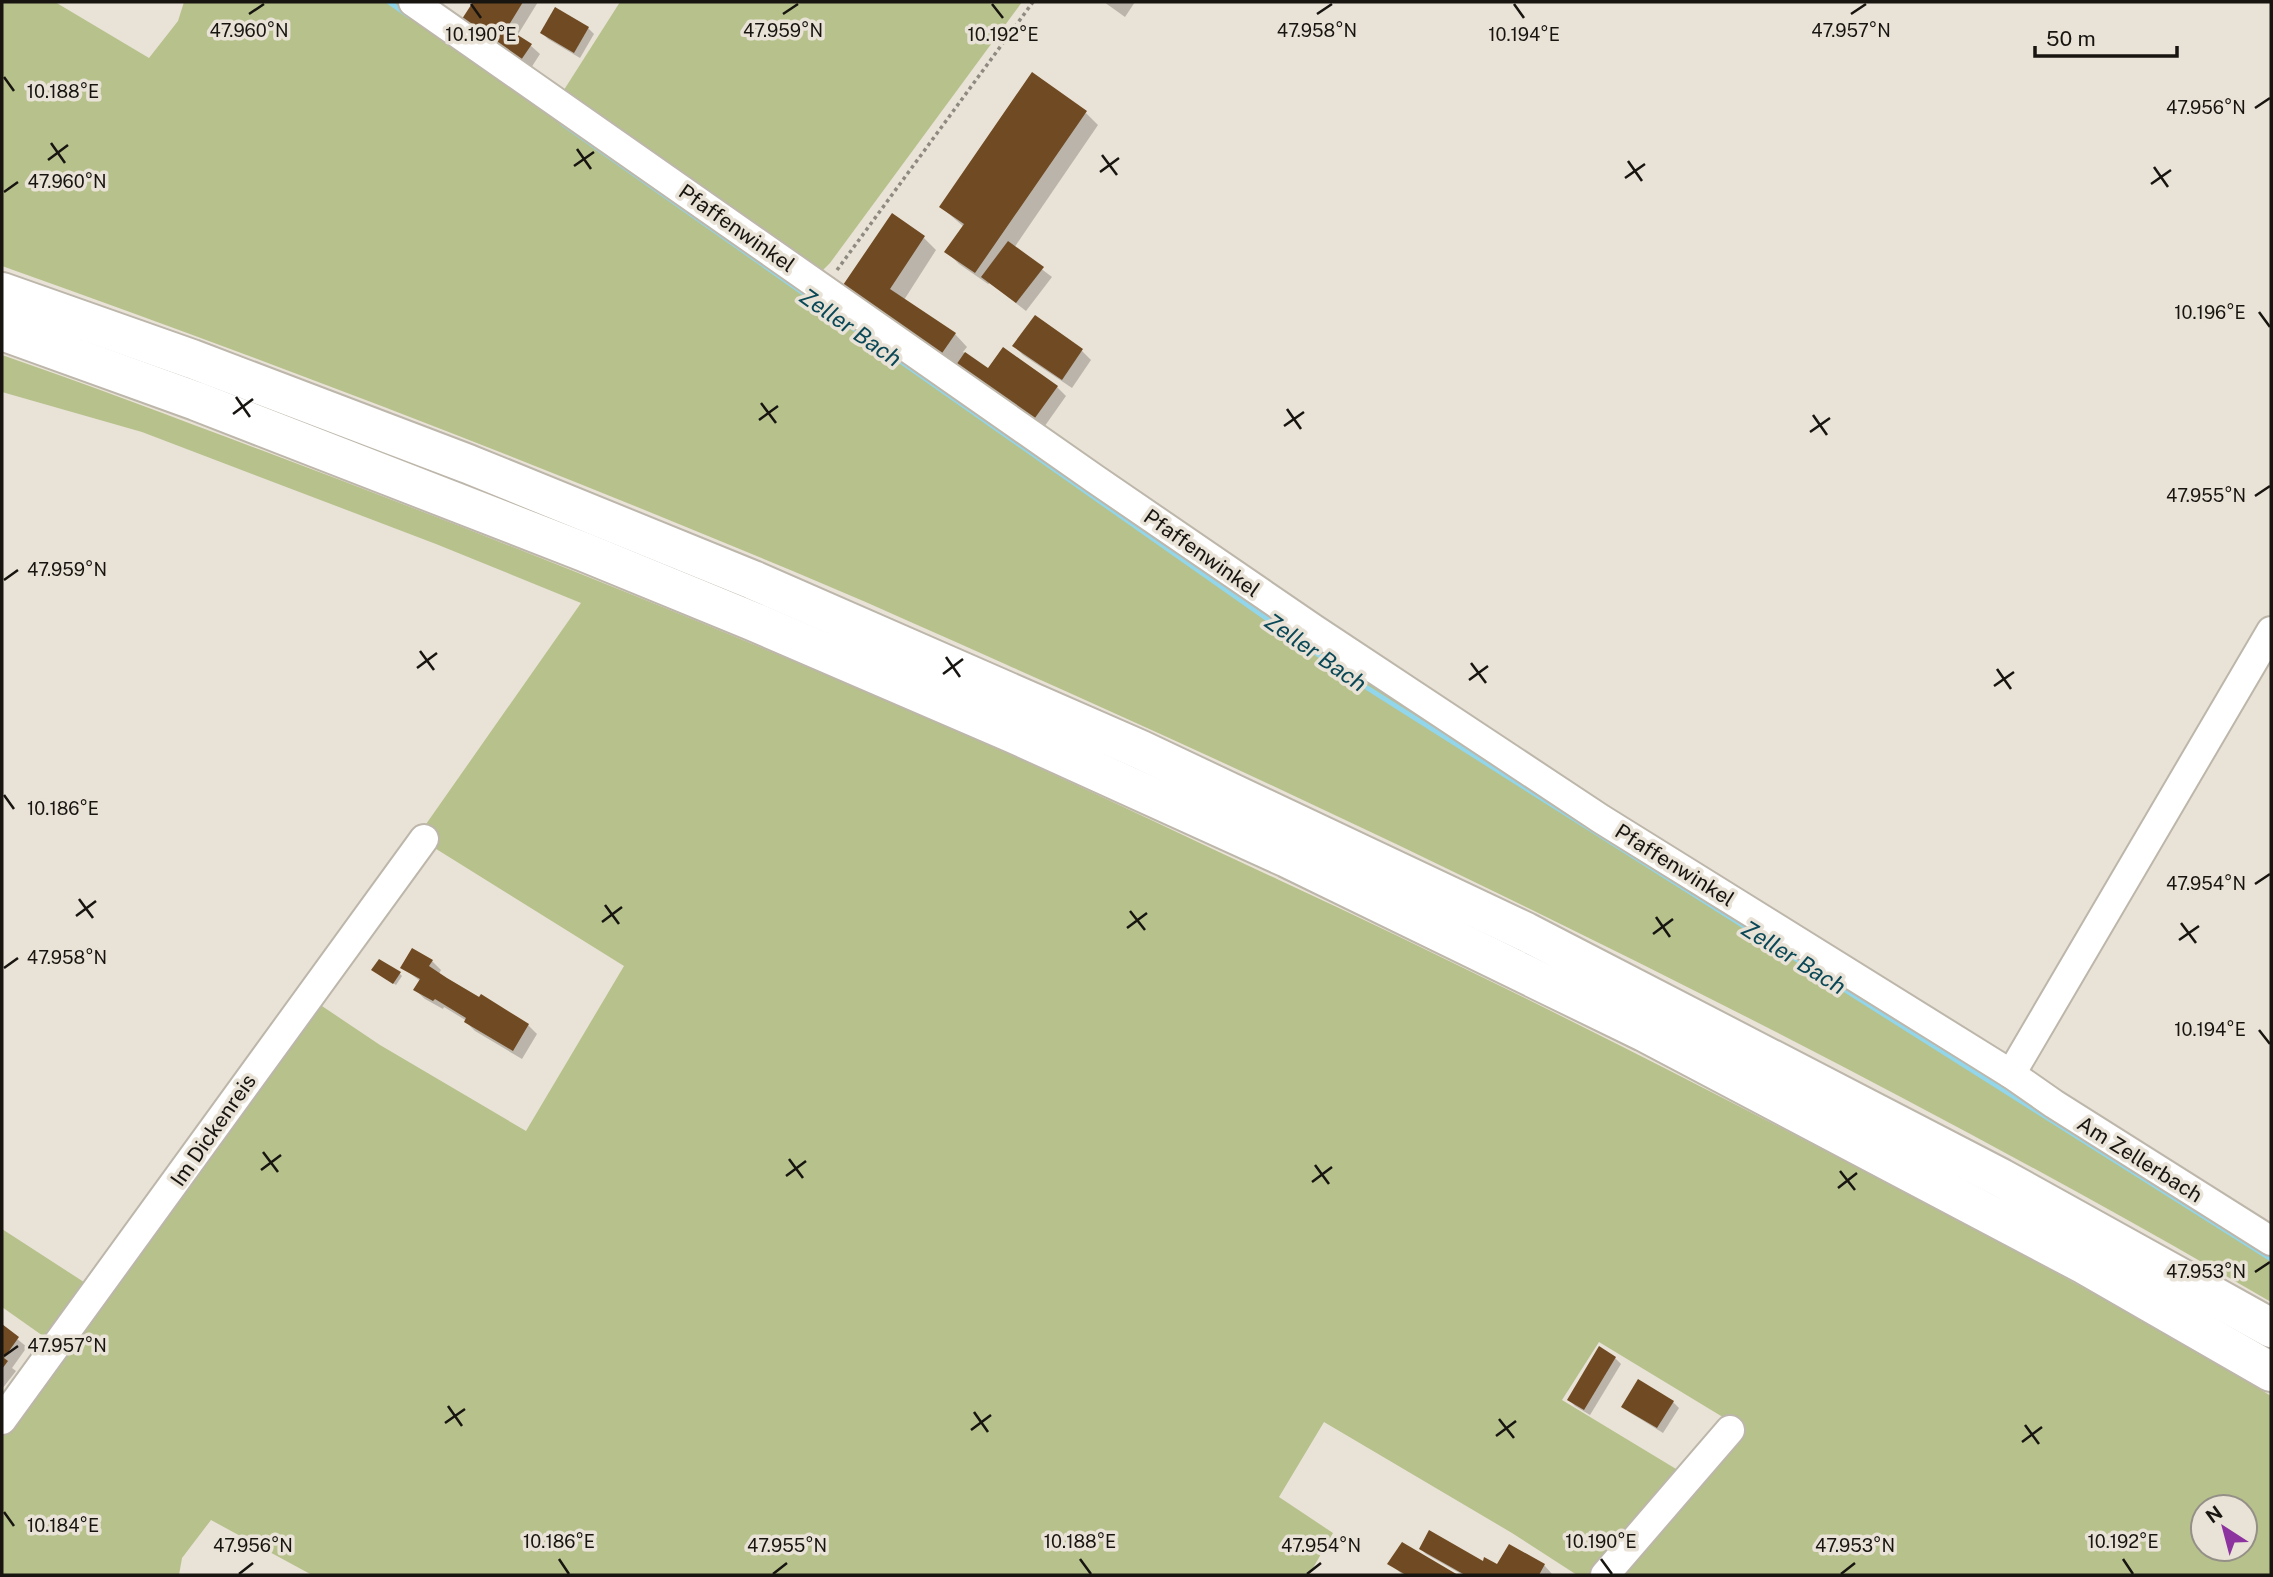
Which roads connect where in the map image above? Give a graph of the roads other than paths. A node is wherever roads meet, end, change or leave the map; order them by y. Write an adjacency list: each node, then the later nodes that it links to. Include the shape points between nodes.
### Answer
1 (413, 2): 6 (street, Pfaffenwinkel, via 1238,578 1522,767)
2 (2, 292): 8 (highway, via 468,464 753,580 1141,750 1538,939 2001,1178)
3 (2, 331): 9 (highway, via 196,401 609,562 1012,733 1287,858 1644,1032 2085,1265)
4 (2271, 631): 6 (street)
5 (424, 839): 10 (street, Im Dickenreis)
6 (2011, 1074): 7 (street, Am Zellerbach)
7 (2271, 1241)
8 (2271, 1328)
9 (2271, 1372)
10 (2, 1420)
11 (1730, 1430): 12 (street)
12 (1605, 1575)

